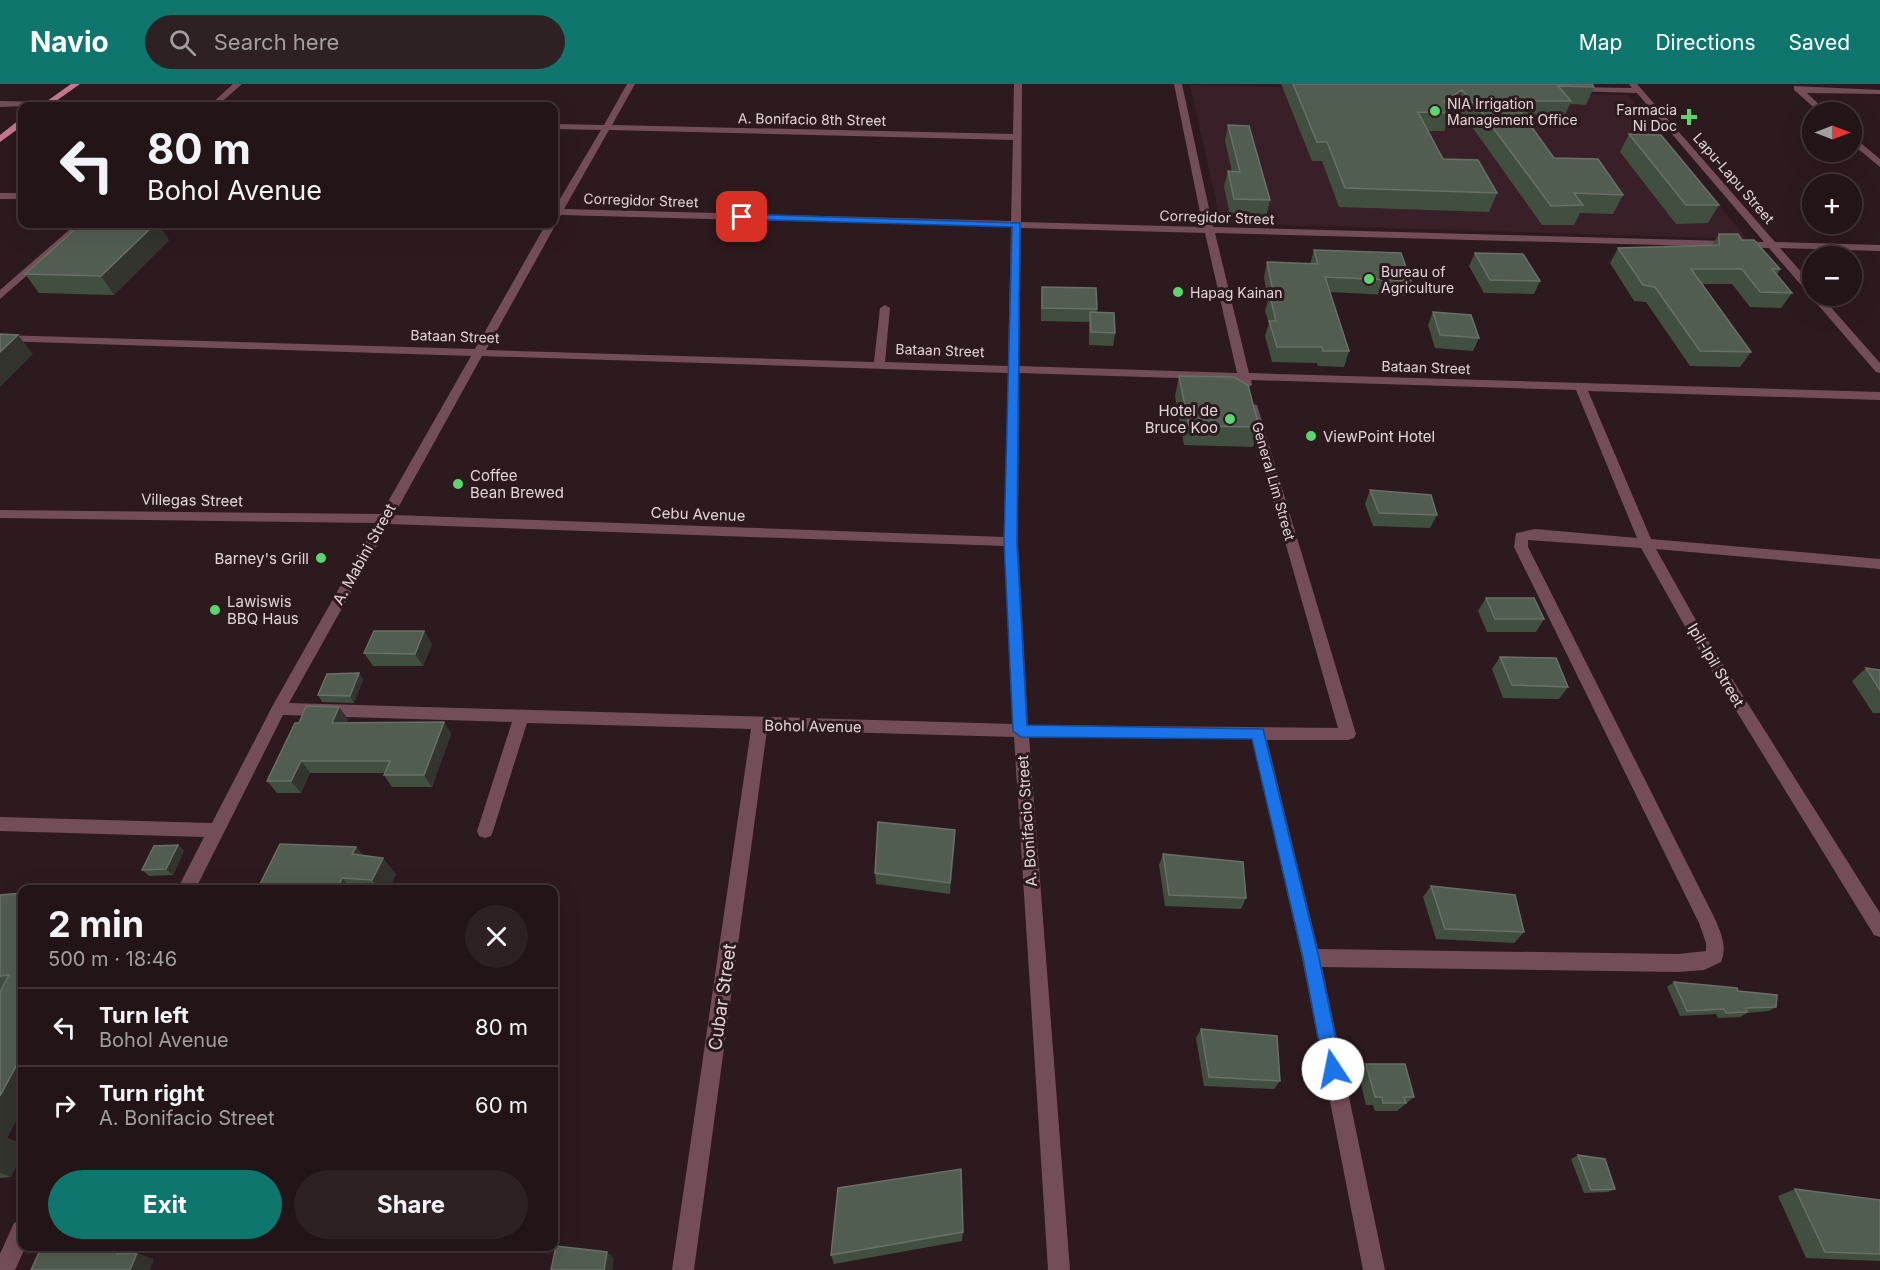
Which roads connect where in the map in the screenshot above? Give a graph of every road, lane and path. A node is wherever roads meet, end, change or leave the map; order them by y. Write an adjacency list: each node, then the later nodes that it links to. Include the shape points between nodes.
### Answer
1 (75, 84): 10 (main road)
2 (238, 84): 11 (street)
3 (631, 84): 17 (street, A. Mabini Street)
4 (1018, 84): 18 (street, A. Bonifacio Street)
5 (1178, 84): 29 (street, General Lim Street)
6 (1796, 87): 9 (street); 12 (street)
7 (1636, 88): 8 (street); 30 (street, Lapu-Lapu Street)
8 (1562, 89)
9 (1880, 92)
10 (50, 102)
11 (218, 102)
12 (1812, 102)
13 (0, 104): 14 (street)
14 (18, 105)
15 (18, 126): 19 (main road)
16 (558, 126): 17 (street, A. Bonifacio 8th Street)
17 (606, 128): 18 (street, A. Bonifacio 8th Street); 24 (street, A. Mabini Street)
18 (1017, 137): 26 (street, A. Bonifacio Street)
19 (0, 139)
20 (1862, 147): 21 (street)
21 (1878, 161)
22 (0, 196): 23 (street)
23 (18, 196)
24 (558, 210)
25 (558, 217): 26 (street, Corregidor Street)
26 (1017, 224): 29 (street, Corregidor Street); 39 (street, A. Bonifacio Street)
27 (76, 228): 33 (street)
28 (548, 228): 37 (street, A. Mabini Street)
29 (1209, 230): 30 (street, Corregidor Street); 41 (street, General Lim Street)
30 (1772, 245): 31 (street, Corregidor Street); 32 (street, Lapu-Lapu Street)
31 (1880, 248)
32 (1802, 280)
33 (0, 296)
34 (1825, 306): 40 (street)
35 (885, 308): 38 (street)
36 (0, 338): 37 (street, Bataan Street)
37 (478, 352): 38 (street, Bataan Street); 45 (street, A. Mabini Street)
38 (879, 364): 39 (street, Bataan Street)
39 (1013, 368): 41 (street, Bataan Street); 46 (street, A. Bonifacio Street)
40 (1880, 370)
41 (1243, 376): 42 (street, Bataan Street); 54 (street, General Lim Street)
42 (1581, 387): 43 (street, Bataan Street); 47 (street, Ipil-Ipil Street)
43 (1880, 396)
44 (0, 514): 45 (street, Villegas Street)
45 (384, 519): 46 (street, Cebu Avenue); 49 (street, A. Mabini Street)
46 (1011, 542): 52 (street, A. Bonifacio Street)
47 (1646, 544): 48 (street); 59 (street, Ipil-Ipil Street, via 1696,635); 60 (street, via 1535,534 1521,536 1519,541 1707,921 1715,956 1678,963)
48 (1879, 565)
49 (278, 709): 50 (street, Bohol Avenue); 56 (street, A. Mabini Street)
50 (521, 718): 51 (street, Bohol Avenue); 57 (street)
51 (760, 724): 52 (street, Bohol Avenue); 63 (street, Cubar Street)
52 (1021, 731): 53 (street, Bohol Avenue); 64 (street, A. Bonifacio Street)
53 (1258, 733): 54 (street, Bohol Avenue); 60 (street)
54 (1348, 734)
55 (0, 824): 56 (street)
56 (216, 830): 58 (street, A. Mabini Street)
57 (486, 831)
58 (188, 885)
59 (1880, 929)
60 (1311, 958): 65 (street)
61 (18, 1240): 62 (street)
62 (4, 1270)
63 (683, 1270)
64 (1059, 1270)
65 (1374, 1270)

